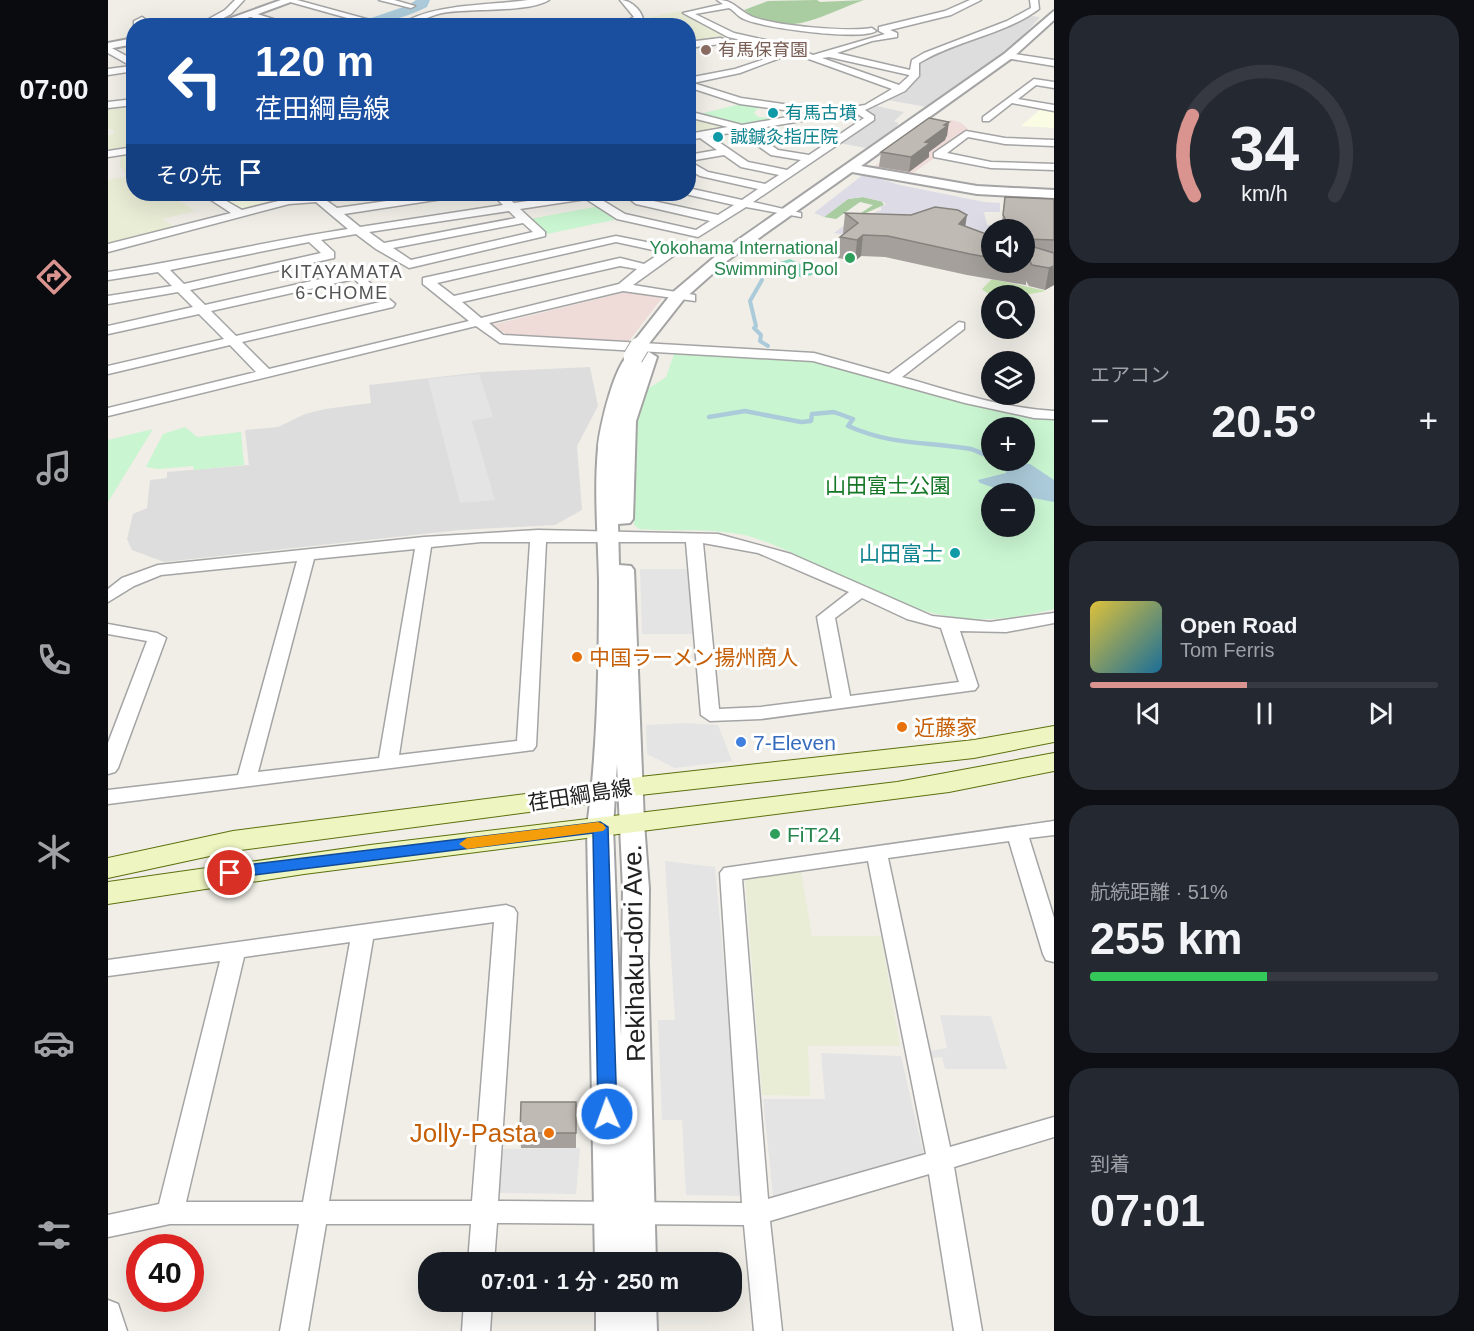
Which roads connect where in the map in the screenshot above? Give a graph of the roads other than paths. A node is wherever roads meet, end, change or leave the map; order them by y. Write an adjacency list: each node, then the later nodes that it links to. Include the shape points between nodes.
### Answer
1 (240, 0): 15 (street)
2 (289, 0): 13 (street); 18 (street)
3 (383, 0): 11 (street)
4 (432, 0): 12 (street)
5 (545, 0): 12 (street)
6 (624, 0): 20 (street)
7 (721, 0): 10 (street)
8 (977, 0): 21 (street, via 948,13)
9 (1034, 0): 34 (street, via 1035,9 1013,22 936,48 915,62)
10 (731, 5): 21 (street, via 745,18 777,25 855,34); 28 (street, via 687,13 731,35)
11 (411, 6)
12 (438, 11): 19 (street)
13 (250, 14): 16 (street); 17 (street)
14 (1054, 17): 27 (street)
15 (217, 18)
16 (237, 18)
17 (262, 18)
18 (358, 18)
19 (421, 18)
20 (638, 18)
21 (882, 29): 25 (street, via 894,35)
22 (126, 43): 24 (street)
23 (696, 44): 26 (street, via 726,41)
24 (108, 47): 29 (street)
25 (827, 53): 28 (street); 34 (street)
26 (777, 56): 31 (street); 35 (street)
27 (1012, 56): 30 (street); 60 (street)
28 (813, 58): 31 (street)
29 (126, 60)
30 (1054, 63)
31 (832, 67): 38 (street)
32 (126, 68): 33 (street)
33 (108, 72)
34 (913, 73): 38 (street)
35 (696, 80)
36 (696, 85): 47 (street, via 740,101 787,107)
37 (1054, 85): 40 (street, via 1034,82)
38 (902, 89): 45 (street, via 875,105)
39 (108, 94): 41 (street)
40 (1010, 100): 44 (street); 48 (street)
41 (122, 103): 42 (street); 43 (street)
42 (126, 103)
43 (108, 105)
44 (1054, 108)
45 (856, 109): 47 (street); 57 (street, via 871,118)
46 (696, 116): 49 (street)
47 (803, 119): 49 (street)
48 (986, 119)
49 (742, 130): 50 (street); 57 (street, via 776,153)
50 (702, 135): 51 (street); 54 (street)
51 (696, 136)
52 (1054, 143): 58 (street, via 966,134 938,155 991,165)
53 (126, 151): 55 (street)
54 (725, 152): 56 (street); 61 (street, via 745,165)
55 (108, 154)
56 (696, 157)
57 (808, 158): 61 (street)
58 (1054, 167)
59 (696, 169): 62 (street)
60 (856, 169): 64 (street, via 977,190); 77 (street)
61 (788, 173): 62 (street)
62 (766, 188): 73 (street)
63 (696, 193): 73 (street)
64 (1054, 194)
65 (219, 201): 76 (street)
66 (289, 201): 76 (street)
67 (321, 201): 75 (street)
68 (408, 201): 75 (street)
69 (505, 201): 74 (street)
70 (548, 201): 74 (street)
71 (600, 201): 79 (street, via 621,217 698,234)
72 (638, 201): 79 (street)
73 (744, 203): 77 (street); 79 (street)
74 (512, 207): 78 (street); 80 (street)
75 (334, 212): 80 (street)
76 (241, 214): 84 (street)
77 (793, 214): 90 (street)
78 (527, 219): 82 (street); 82 (street, via 541,234 409,264)
79 (720, 219)
80 (357, 230): 81 (street); 82 (street)
81 (312, 238): 85 (street); 88 (street, via 330,255)
82 (380, 247)
83 (108, 248): 84 (street)
84 (144, 249): 85 (street)
85 (161, 268): 87 (street); 88 (street)
86 (646, 268): 89 (street); 92 (street, via 620,262); 92 (street, via 672,251 616,239 427,281)
87 (108, 276)
88 (182, 288): 91 (street); 93 (street)
89 (623, 288): 90 (street); 94 (street)
90 (684, 297): 104 (street, via 645,350 614,407 607,447)
91 (108, 300)
92 (451, 301): 94 (street)
93 (203, 309): 96 (street); 97 (street); 97 (street, via 356,275 389,304)
94 (478, 323): 99 (street); 100 (street, via 500,339 814,357)
95 (959, 326): 100 (street)
96 (108, 330)
97 (234, 340): 98 (street); 99 (street)
98 (108, 370)
99 (267, 374): 101 (street)
100 (892, 378): 102 (street, via 965,399)
101 (108, 412)
102 (1054, 415)
103 (538, 535): 104 (street); 106 (street); 116 (street, via 526,746)
104 (616, 536): 105 (street); 119 (street, via 610,627)
105 (694, 537): 108 (street, via 721,538 771,550); 113 (street, via 710,715)
106 (424, 542): 107 (street); 116 (street)
107 (307, 554): 109 (street, via 159,570 128,582); 118 (street)
108 (860, 591): 111 (street, via 905,612); 113 (street, via 826,617)
109 (108, 597)
110 (1054, 618): 111 (street, via 997,628)
111 (949, 625): 113 (street, via 969,686)
112 (108, 629): 117 (street, via 157,638)
113 (842, 703)
114 (1054, 734): 119 (main road, 荏田綱島線, via 974,748)
115 (1054, 762): 121 (main road, 荏田綱島線, via 998,776 820,802)
116 (388, 764): 118 (street)
117 (108, 768)
118 (246, 781): 120 (street)
119 (618, 790): 121 (street, Rekihaku-dori Ave.); 122 (street, Rekihaku-dori Ave.); 126 (main road, 荏田綱島線, via 233,841)
120 (108, 797)
121 (631, 822): 122 (main road, 荏田綱島線); 135 (street, Rekihaku-dori Ave., via 636,889)
122 (600, 827): 127 (main road, 荏田綱島線, via 230,873); 135 (street, Rekihaku-dori Ave.)
123 (1054, 828): 124 (street)
124 (1017, 833): 125 (street); 130 (street)
125 (877, 853): 133 (street); 138 (street, via 731,873)
126 (108, 868)
127 (108, 893)
128 (363, 933): 129 (street); 134 (street); 137 (street, via 506,914)
129 (234, 951): 131 (street); 136 (street)
130 (1054, 954)
131 (108, 968)
132 (1054, 1127): 133 (street)
133 (940, 1160): 138 (street); 153 (street)
134 (314, 1212): 136 (street); 137 (street); 148 (street)
135 (624, 1212): 137 (street); 138 (street); 141 (street, Rekihaku-dori Ave.); 142 (street, Rekihaku-dori Ave.)
136 (170, 1213): 139 (street)
137 (484, 1214): 140 (street)
138 (756, 1214): 152 (street)
139 (108, 1226)
140 (482, 1252)
141 (615, 1252)
142 (636, 1252)
143 (477, 1312): 149 (street)
144 (613, 1312): 150 (street)
145 (639, 1312): 151 (street)
146 (108, 1313): 147 (street)
147 (113, 1331)
148 (294, 1331)
149 (476, 1331)
150 (613, 1331)
151 (640, 1331)
152 (768, 1331)
153 (968, 1331)

